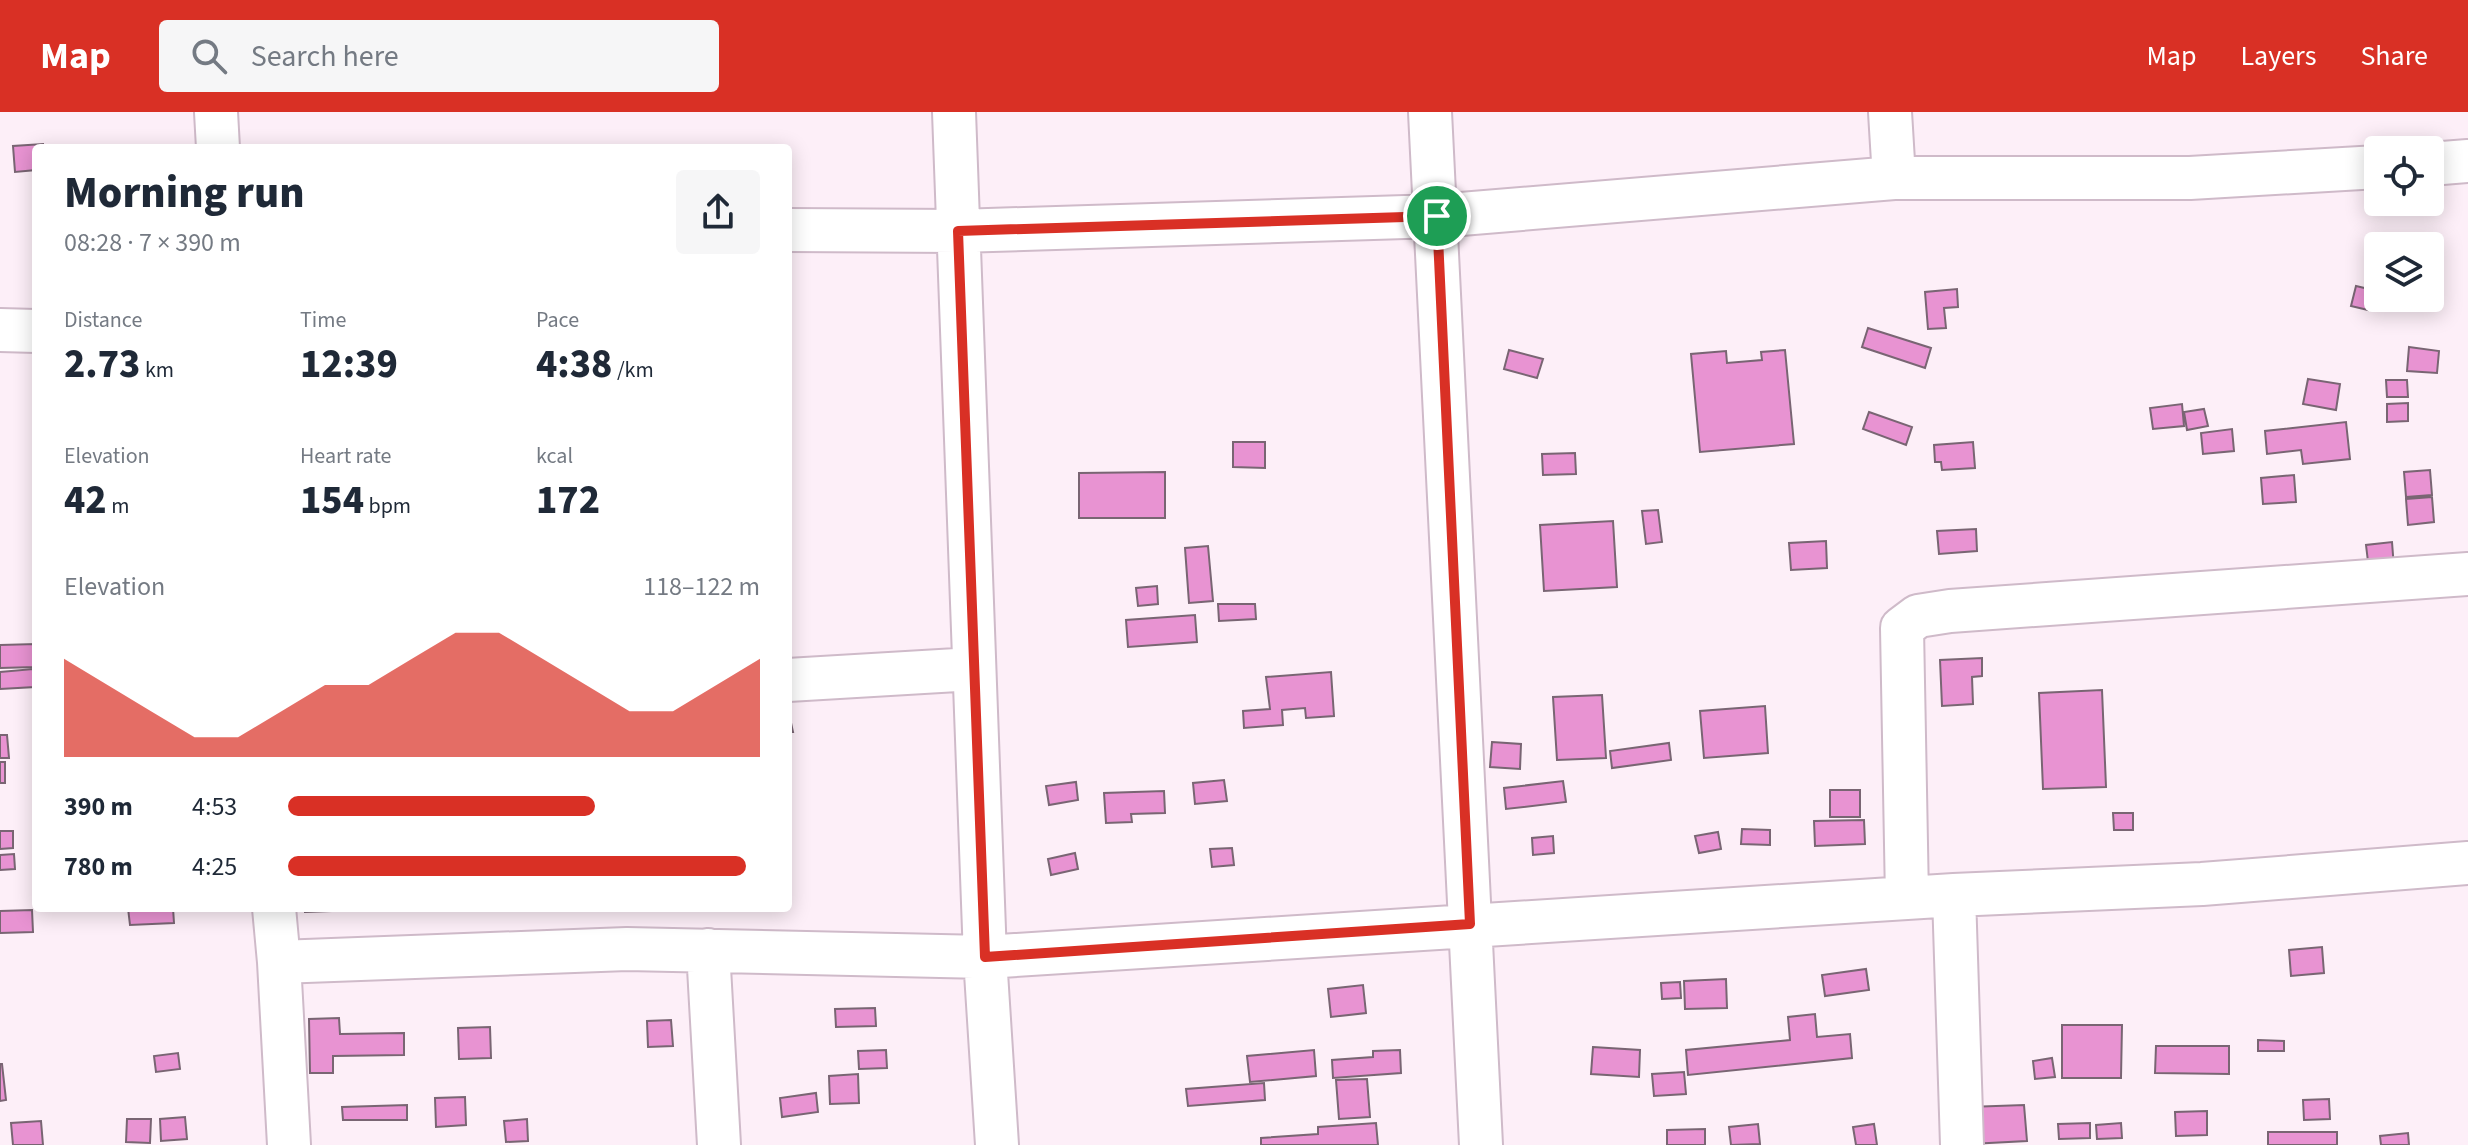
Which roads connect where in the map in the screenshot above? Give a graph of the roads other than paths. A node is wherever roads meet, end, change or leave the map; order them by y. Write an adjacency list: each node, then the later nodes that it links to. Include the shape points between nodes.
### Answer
1 (216, 112): 5 (street)
2 (954, 112): 12 (street)
3 (1430, 112): 10 (street)
4 (1890, 112): 9 (street)
5 (218, 144)
6 (2468, 161): 7 (street)
7 (2444, 163)
8 (2364, 168): 9 (street, via 2190,178)
9 (1894, 178): 10 (street)
10 (1437, 216): 12 (street); 22 (street)
11 (792, 230): 12 (street)
12 (958, 231): 16 (street)
13 (0, 330): 14 (street)
14 (32, 331)
15 (2468, 574): 20 (street, via 1918,616 1902,628)
16 (974, 669): 17 (street); 24 (street)
17 (792, 680)
18 (2468, 863): 19 (street, via 2202,884)
19 (1954, 895): 20 (street); 30 (street)
20 (1907, 898): 22 (street)
21 (274, 912): 25 (street)
22 (1470, 924): 24 (street); 29 (street)
23 (708, 950): 24 (street); 25 (street); 27 (street)
24 (985, 957): 28 (street)
25 (279, 962): 26 (street)
26 (289, 1145)
27 (719, 1145)
28 (997, 1145)
29 (1481, 1145)
30 (1962, 1145)

